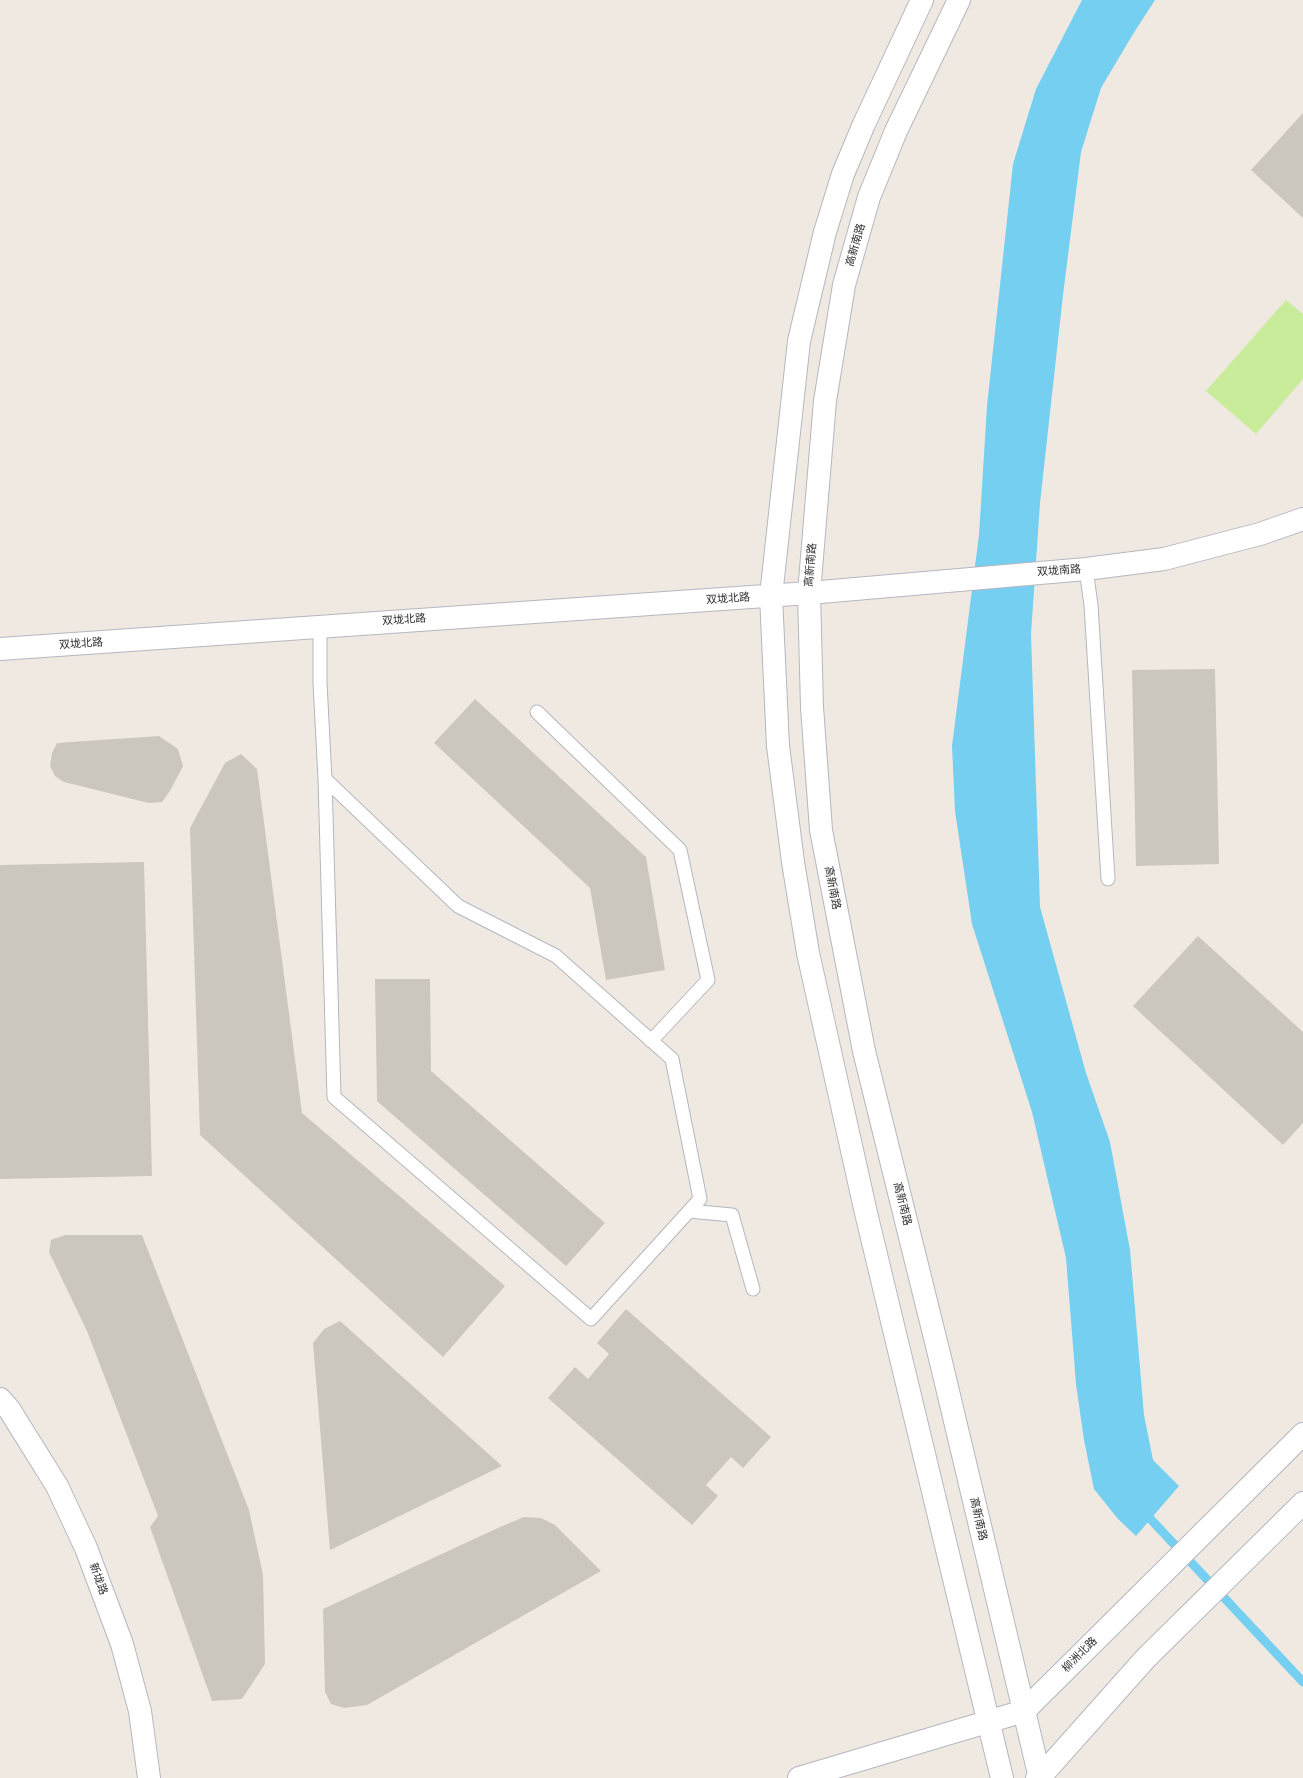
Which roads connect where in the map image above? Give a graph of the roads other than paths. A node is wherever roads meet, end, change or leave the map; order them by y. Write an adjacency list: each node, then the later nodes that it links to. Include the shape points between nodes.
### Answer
1 (922, 0): 6 (main road, via 843,174 825,232 799,340)
2 (959, 0): 5 (main road, 高新南路, via 896,131 870,197 844,285 825,401)
3 (1303, 519): 4 (main road, 双垅南路, via 1260,534 1164,559)
4 (1076, 569): 5 (main road, 双垅南路); 11 (lane, via 1091,605)
5 (809, 593): 6 (main road, 双垅北路); 18 (main road, 高新南路, via 812,707 821,830 864,1051)
6 (770, 596): 7 (main road, 双垅北路); 19 (main road, via 778,746 792,862 808,953 866,1213)
7 (320, 626): 8 (main road, 双垅北路); 10 (lane)
8 (0, 649)
9 (537, 712): 12 (lane, via 680,850 708,980)
10 (325, 779): 12 (lane, via 458,906 556,956); 13 (lane, via 334,1097 591,1319)
11 (1108, 879)
12 (651, 1041): 13 (lane, via 672,1059 700,1199)
13 (689, 1211): 14 (lane, via 732,1215)
14 (753, 1289)
15 (0, 1399): 20 (main road, 新垅路, via 57,1486 86,1548 122,1644 140,1711)
16 (1303, 1434): 18 (main road, 柳洲北路)
17 (1296, 1510): 23 (main road, via 1146,1658)
18 (1024, 1711): 19 (main road, 柳洲北路); 23 (main road, 高新南路)
19 (987, 1722): 21 (main road, 柳洲北路); 22 (main road)
20 (149, 1778)
21 (799, 1778)
22 (1002, 1778)
23 (1039, 1778)

